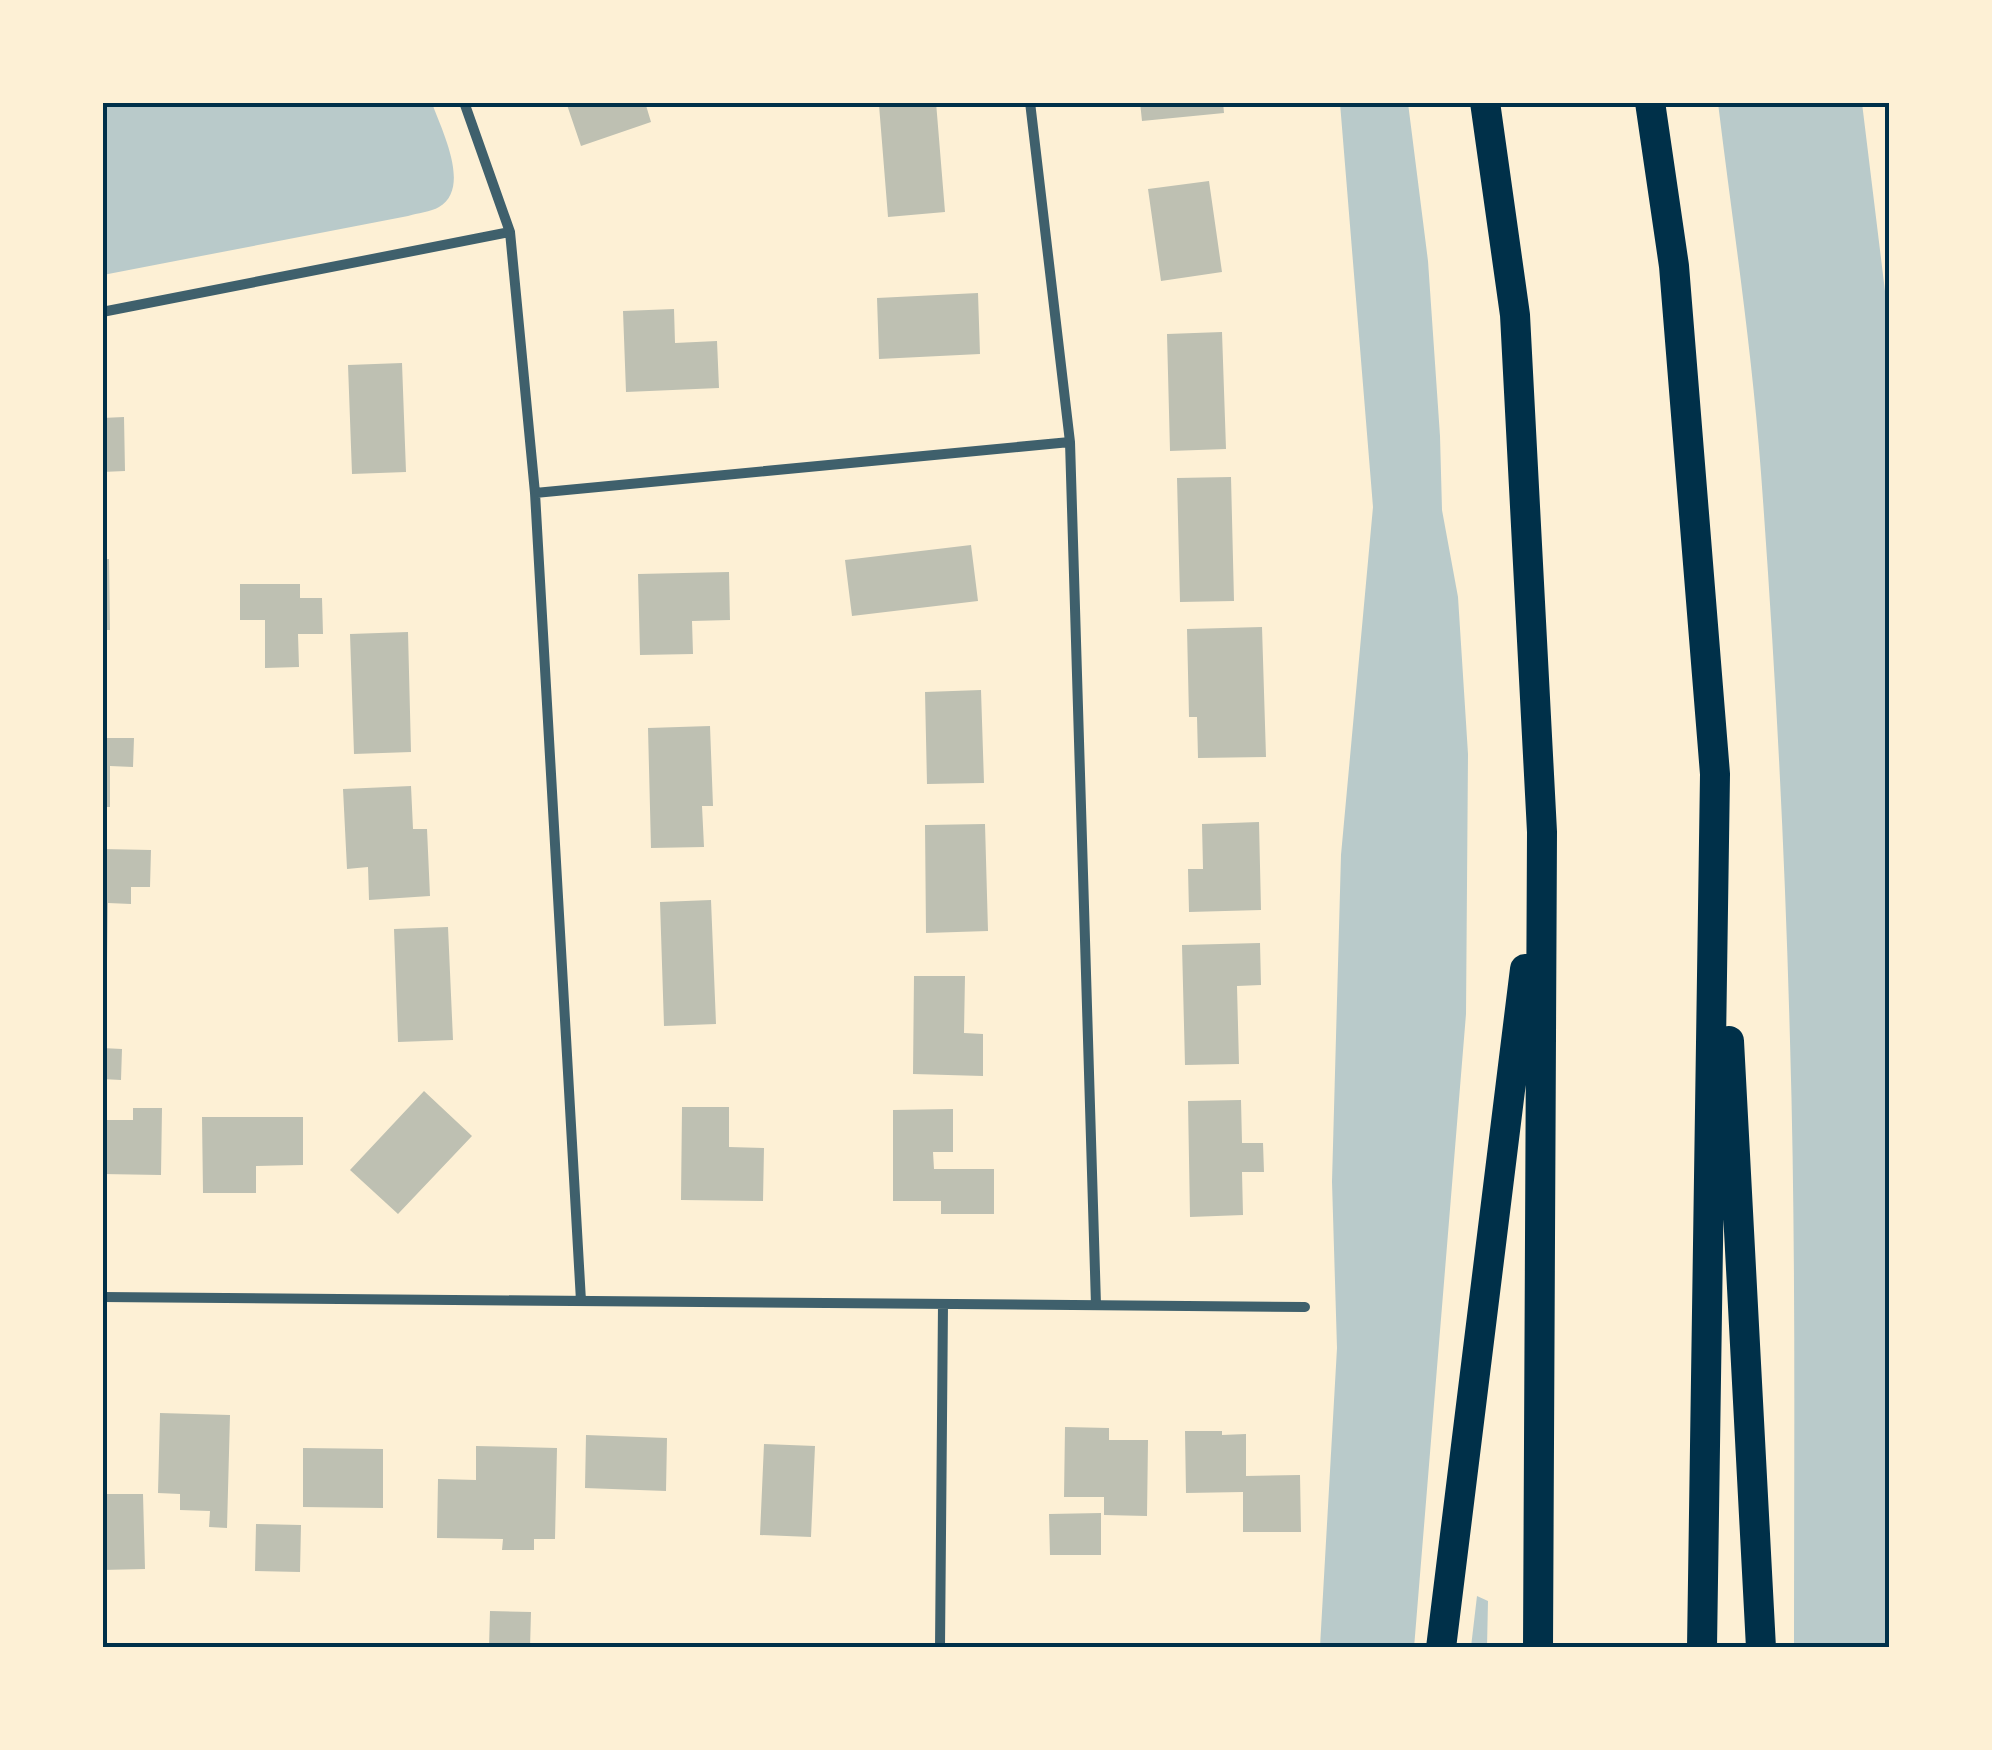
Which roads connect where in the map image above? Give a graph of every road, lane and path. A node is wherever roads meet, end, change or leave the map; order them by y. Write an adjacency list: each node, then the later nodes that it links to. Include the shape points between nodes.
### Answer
1 (464, 102): 5 (street)
2 (1030, 102): 7 (street)
3 (1485, 102): 10 (highway, via 1515,316)
4 (1650, 102): 9 (highway, via 1674,266)
5 (510, 232): 6 (street); 8 (street)
6 (102, 312)
7 (1070, 442): 8 (street); 14 (street)
8 (536, 493): 12 (street)
9 (1715, 774): 19 (highway); 20 (highway)
10 (1542, 832): 17 (highway); 18 (highway)
11 (102, 1297): 12 (street)
12 (582, 1301): 13 (street)
13 (943, 1304): 14 (street); 16 (street)
14 (1096, 1305): 15 (street)
15 (1304, 1307)
16 (940, 1648)
17 (1441, 1648)
18 (1538, 1648)
19 (1702, 1648)
20 (1761, 1648)

